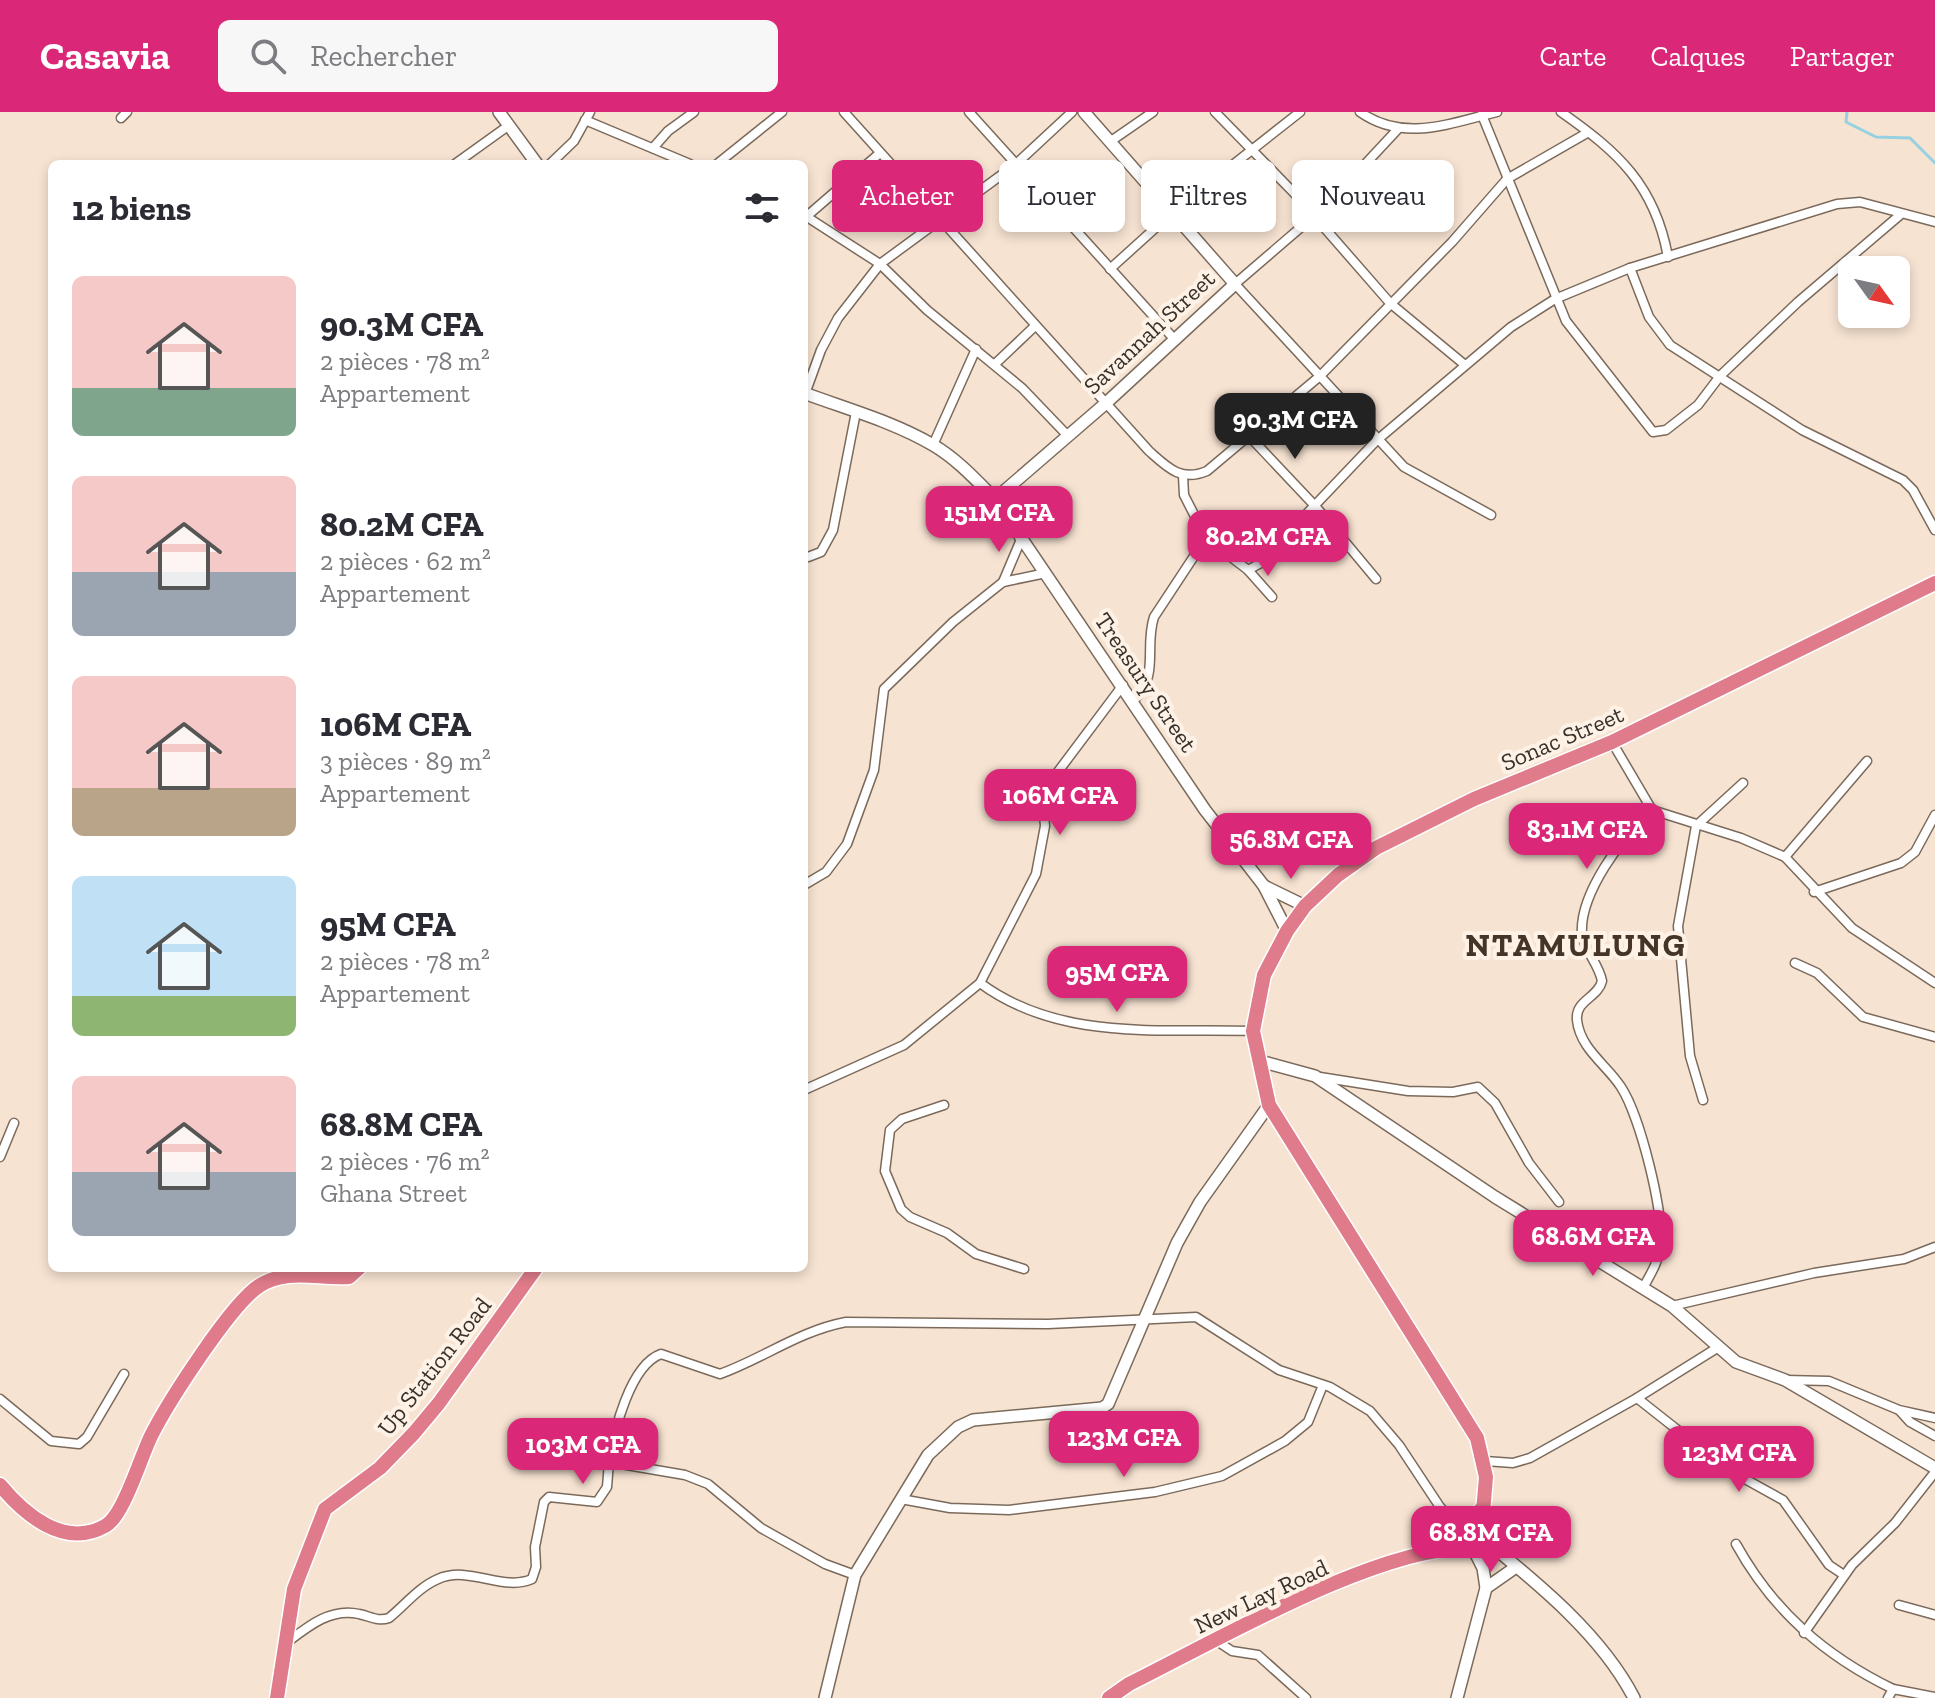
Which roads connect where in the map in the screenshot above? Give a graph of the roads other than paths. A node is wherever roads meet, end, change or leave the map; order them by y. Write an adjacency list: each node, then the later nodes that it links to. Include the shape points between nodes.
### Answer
1 (499, 112): 16 (street)
2 (694, 112): 20 (street)
3 (782, 112): 27 (street)
4 (844, 112): 22 (street)
5 (969, 112): 29 (street)
6 (1072, 112): 30 (street)
7 (1084, 112): 19 (street, Savannah Street)
8 (1153, 112): 19 (street)
9 (1215, 112): 21 (street)
10 (1300, 112): 21 (street)
11 (1360, 112): 17 (street)
12 (1497, 112): 14 (street)
13 (1561, 112): 18 (street)
14 (1482, 115): 17 (street); 34 (street)
15 (588, 116): 20 (street); 25 (street, via 574,141)
16 (508, 126): 23 (street); 24 (street)
17 (1397, 130): 32 (street)
18 (1587, 133): 34 (street); 47 (street, via 1610,149 1646,191 1660,219)
19 (1111, 141): 33 (street, Savannah Street)
20 (653, 148): 26 (street)
21 (1250, 149): 31 (street); 35 (street)
22 (880, 153): 28 (street); 36 (street)
23 (461, 160)
24 (534, 160)
25 (554, 160)
26 (681, 160)
27 (722, 160)
28 (886, 160)
29 (1011, 160)
30 (1020, 160)
31 (1237, 160)
32 (1368, 160)
33 (1141, 175)
34 (1507, 179): 52 (street); 53 (street)
35 (1292, 194)
36 (808, 213)
37 (1900, 215): 39 (street); 47 (street, via 1860,202 1837,204); 60 (street)
38 (808, 218): 48 (street)
39 (1935, 222)
40 (924, 232): 48 (street)
41 (952, 232): 54 (street)
42 (1076, 232): 50 (street)
43 (1151, 232): 50 (street)
44 (1190, 232): 51 (street, Savannah Street)
45 (1296, 232): 51 (street)
46 (1327, 232): 53 (street)
47 (1668, 257): 49 (street)
48 (880, 264): 56 (street); 61 (street, via 838,318)
49 (1630, 268): 52 (street); 60 (street, via 1649,317 1670,345)
50 (1110, 269): 55 (street)
51 (1235, 284): 55 (street, Savannah Street); 59 (street)
52 (1555, 299): 58 (street); 60 (street, via 1566,321 1653,432 1666,430 1698,405)
53 (1390, 303): 58 (street); 59 (street)
54 (1035, 326): 57 (street); 63 (street)
55 (1175, 340): 63 (street, Savannah Street)
56 (976, 349): 57 (street); 68 (street)
57 (995, 364): 65 (street)
58 (1465, 365): 67 (street)
59 (1320, 376): 66 (street); 67 (street)
60 (1720, 376): 73 (street, via 1802,430 1903,480)
61 (808, 385)
62 (808, 394): 64 (street, Treasury Street)
63 (1105, 404): 65 (street, Savannah Street); 69 (street, via 1149,451)
64 (856, 412): 68 (street, Treasury Street); 76 (street, via 833,530 821,552)
65 (1068, 436): 70 (street, Savannah Street)
66 (1250, 437): 69 (street, via 1207,471); 71 (street)
67 (1376, 441): 71 (street); 72 (street, via 1404,467)
68 (933, 445): 70 (street, Treasury Street)
69 (1183, 476): 75 (street, via 1184,495)
70 (995, 499): 74 (street, Treasury Street)
71 (1316, 507): 77 (street); 79 (street)
72 (1491, 515)
73 (1935, 530)
74 (1022, 537): 78 (street, Treasury Street); 80 (street)
75 (1206, 538): 77 (street); 84 (street, via 1154,617 1150,672)
76 (808, 557)
77 (1248, 570): 82 (street)
78 (1046, 573): 80 (street); 83 (street, Treasury Street)
79 (1376, 579)
80 (1003, 582): 92 (street, via 884,689 874,770 847,844 826,872)
81 (1934, 586): 85 (highway, Sonac Street)
82 (1272, 597)
83 (1124, 685): 84 (street, Treasury Street); 98 (street, via 1042,793 1045,826 1036,874)
84 (1134, 700): 93 (street, Treasury Street, via 1205,810)
85 (1612, 742): 88 (street); 95 (highway, Sonac Street, via 1474,799 1376,848)
86 (1867, 761): 91 (street)
87 (1743, 783): 90 (street)
88 (1652, 810): 90 (street); 115 (street, via 1631,828 1587,901 1584,941 1602,981 1579,1006 1577,1018 1586,1045 1633,1109 1648,1164 1661,1244)
89 (1935, 815): 94 (street, via 1915,852 1901,863)
90 (1696, 826): 91 (street); 105 (street, via 1678,926 1690,1056)
91 (1785, 857): 94 (street)
92 (808, 883)
93 (1264, 886): 95 (street, Treasury Street); 96 (street, Treasury Street)
94 (1814, 892): 99 (street, via 1852,928)
95 (1305, 906): 96 (highway, Sonac Street)
96 (1287, 931): 100 (highway, Sonac Street, via 1264,975)
97 (1795, 963): 101 (street, via 1817,973 1863,1017)
98 (980, 983): 100 (street, via 1025,1010 1102,1029); 104 (street, via 904,1045)
99 (1935, 983)
100 (1253, 1031): 102 (highway, Sonac Street)
101 (1935, 1037)
102 (1260, 1061): 103 (street); 107 (highway, Sonac Street)
103 (1315, 1076): 110 (street, via 1374,1089 1453,1092 1478,1087 1495,1103 1529,1163); 115 (street)
104 (808, 1088)
105 (1703, 1100)
106 (944, 1105): 112 (street, via 902,1119 890,1130 885,1171 901,1209 976,1254)
107 (1269, 1105): 117 (street, via 1200,1202); 127 (highway, Sonac Street, via 1463,1411)
108 (14, 1123): 109 (street)
109 (0, 1157)
110 (1559, 1202)
111 (1935, 1247): 116 (street, via 1904,1259 1814,1273)
112 (1024, 1269)
113 (355, 1272): 130 (highway, via 349,1277 283,1275 240,1300 153,1433 106,1526 58,1531 31,1517)
114 (533, 1272): 145 (highway, Up Station Road, via 414,1433 380,1468 325,1509 294,1589)
115 (1643, 1288): 116 (street)
116 (1672, 1306): 118 (street)
117 (1141, 1321): 121 (street, via 1196,1317 1279,1370); 128 (street, via 846,1322 797,1336 720,1374 661,1354 648,1358 639,1369); 131 (street, via 1108,1404 973,1420 928,1455)
118 (1717, 1348): 120 (street, via 1736,1362); 122 (street)
119 (124, 1374): 123 (street, via 79,1444 51,1441)
120 (1785, 1380): 124 (street, via 1829,1381); 129 (street)
121 (1323, 1385): 131 (street, via 1308,1422 1222,1476 1155,1492 1009,1510); 133 (street, via 1370,1411 1440,1507)
122 (1637, 1398): 127 (street, via 1530,1458); 139 (street, via 1727,1469 1783,1500 1829,1565)
123 (0, 1399)
124 (1899, 1410): 125 (street); 126 (street)
125 (1935, 1418)
126 (1935, 1436)
127 (1485, 1461): 132 (highway, Sonac Street)
128 (609, 1462): 138 (street, via 674,1472 708,1484 761,1528); 145 (street, via 607,1487 597,1502 549,1497 544,1502 532,1579 513,1583 469,1575 439,1578 389,1618 380,1621 355,1613 323,1618)
129 (1935, 1470): 139 (street, via 1895,1523)
130 (0, 1485)
131 (901, 1499): 138 (street)
132 (1485, 1504): 133 (highway); 134 (highway, Sonac Street)
133 (1464, 1531): 134 (highway, via 1462,1543); 136 (highway)
134 (1476, 1543): 136 (highway); 137 (street); 140 (street)
135 (1736, 1544): 143 (street, via 1766,1594)
136 (1439, 1548): 144 (highway, New Lay Road, via 1317,1592)
137 (1519, 1568): 140 (street); 153 (street, via 1600,1650)
138 (855, 1575): 149 (street)
139 (1844, 1575): 143 (street)
140 (1486, 1588): 152 (street)
141 (1899, 1605): 142 (street)
142 (1935, 1615)
143 (1804, 1633): 146 (street)
144 (1217, 1641): 150 (highway, New Lay Road); 151 (street, via 1232,1651 1258,1655)
145 (282, 1647): 148 (highway, Up Station Road)
146 (1890, 1693): 147 (street)
147 (1935, 1697)
148 (277, 1698)
149 (825, 1698)
150 (1109, 1698)
151 (1306, 1698)
152 (1457, 1698)
153 (1634, 1698)

